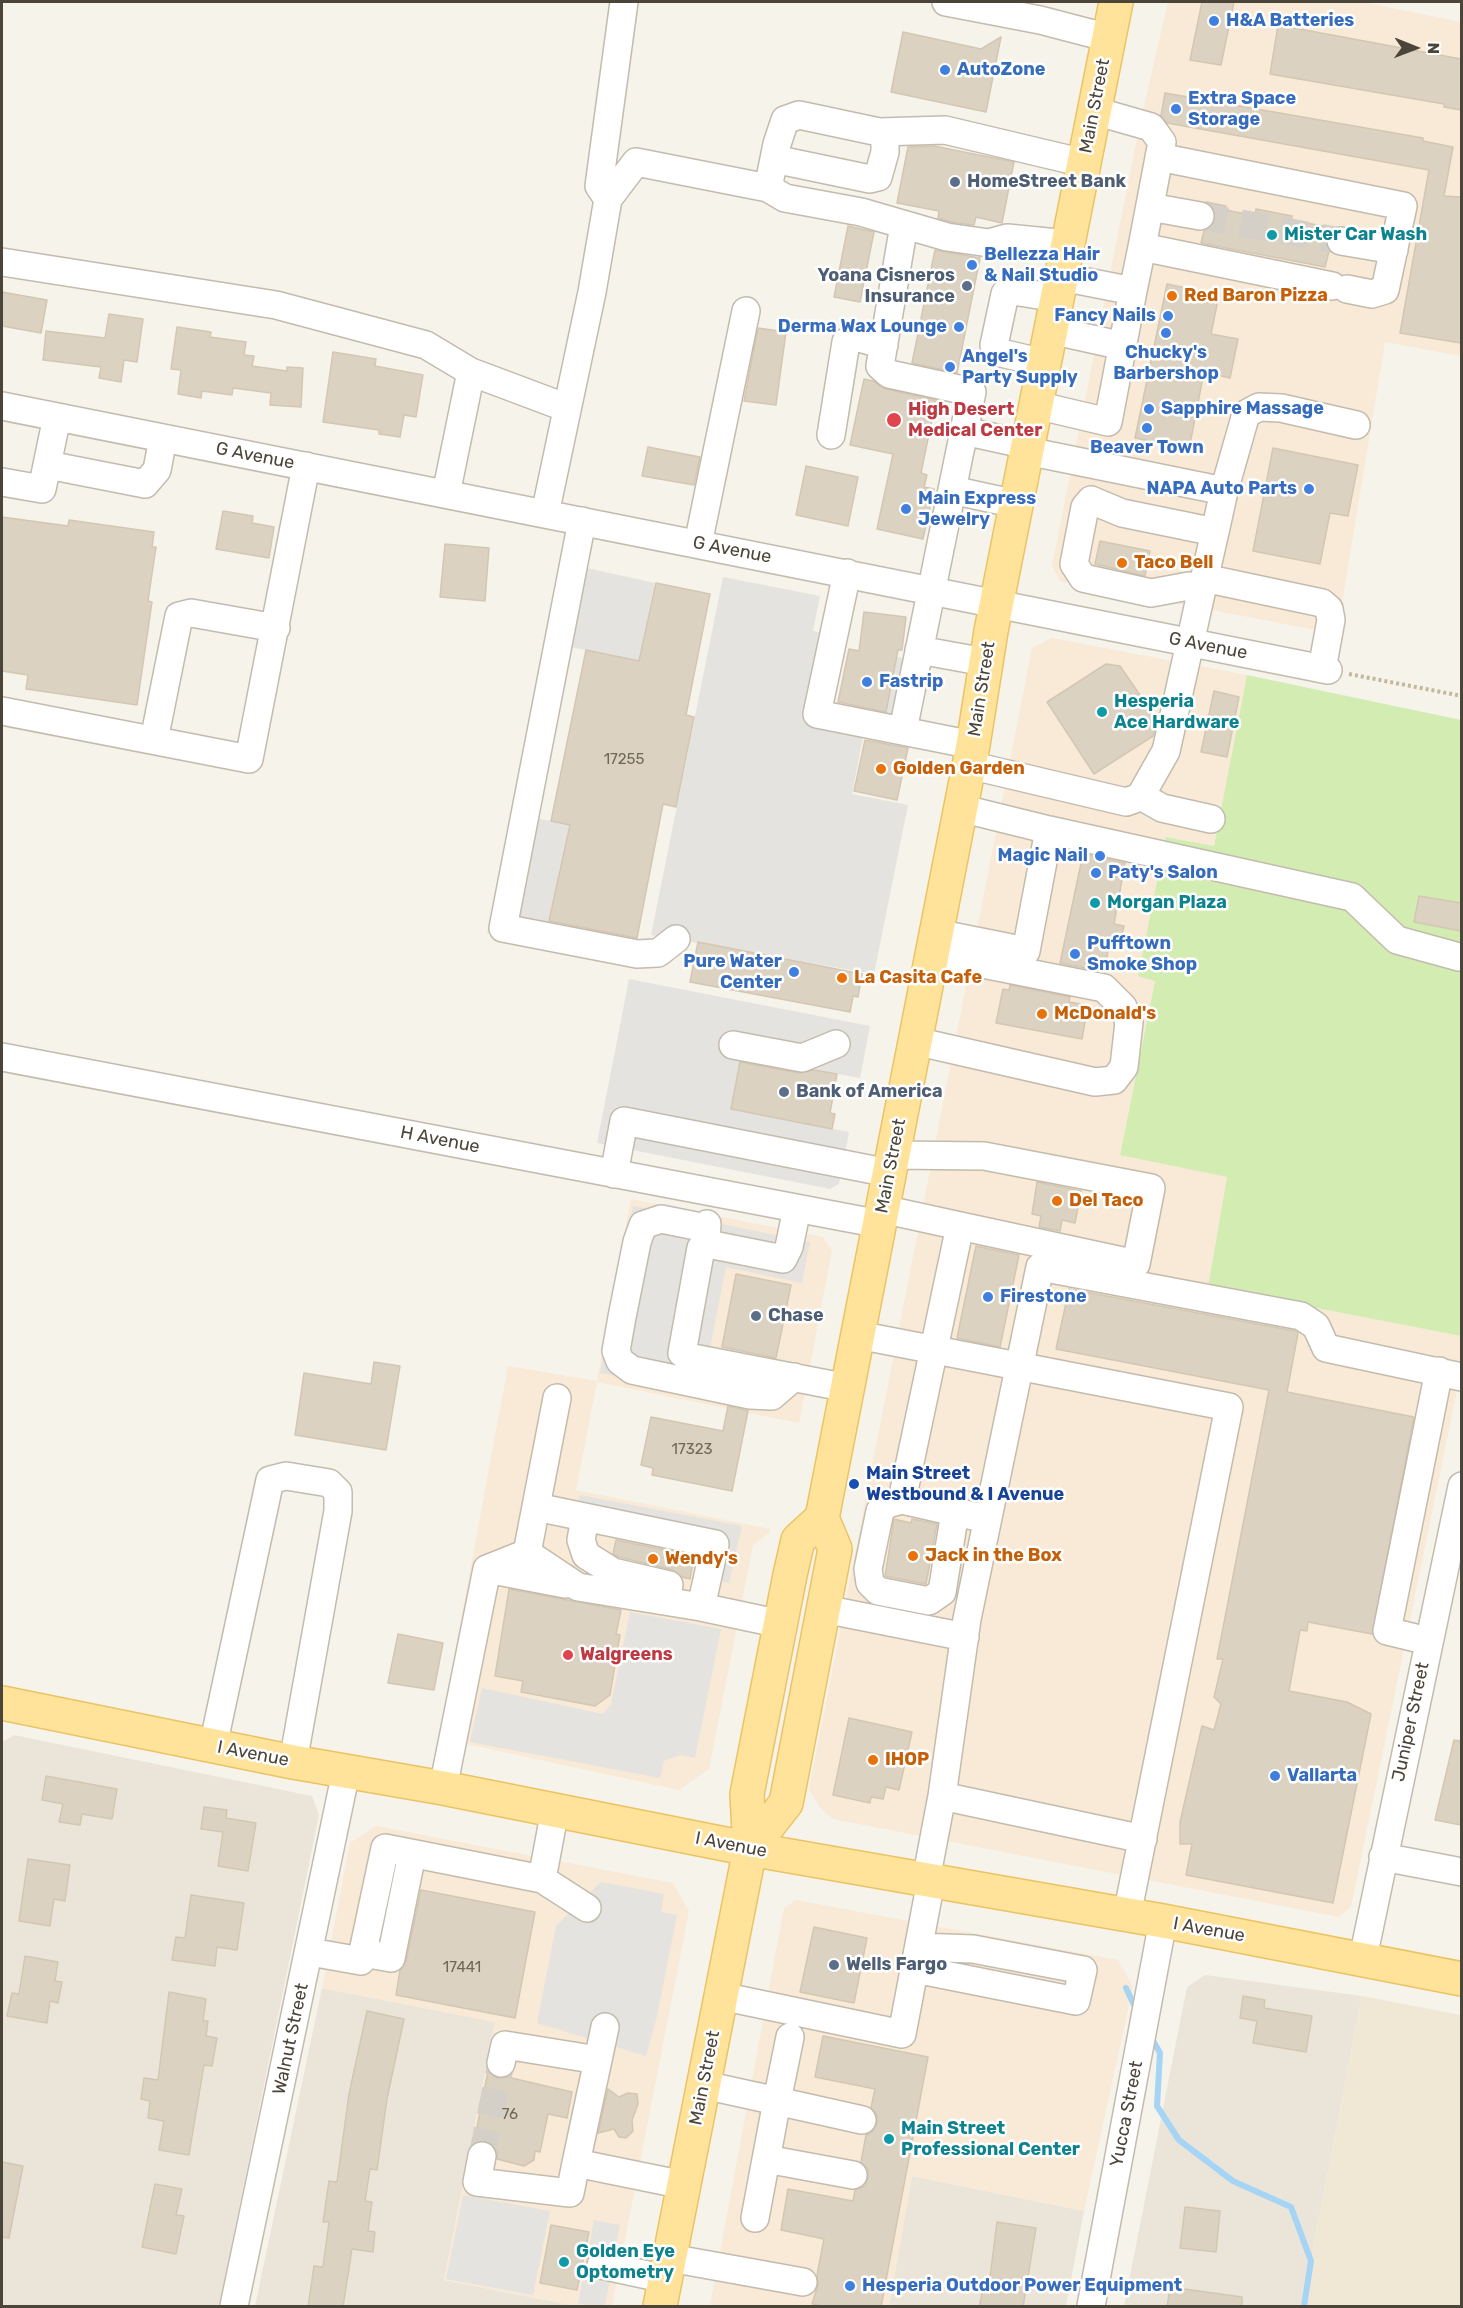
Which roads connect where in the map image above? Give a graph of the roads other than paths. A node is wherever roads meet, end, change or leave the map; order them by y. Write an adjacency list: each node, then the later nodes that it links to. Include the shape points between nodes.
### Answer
1 (624, 2): 11 (street, via 599,186)
2 (946, 2): 4 (street)
3 (1116, 2): 4 (main road, Main Street)
4 (1109, 38): 5 (main road, Main Street)
5 (1095, 111): 7 (street, via 1151,127 1162,142); 9 (main road, Main Street)
6 (879, 132): 8 (street, via 799,115 785,120); 8 (street, via 885,137 885,144 878,177 870,179); 9 (street, via 945,130)
7 (1159, 157): 12 (street); 18 (street, via 1403,206)
8 (774, 159): 10 (street)
9 (1084, 163): 16 (main road, Main Street)
10 (768, 188): 11 (street, via 636,162); 14 (street, via 785,198 861,212)
11 (608, 199): 30 (street)
12 (1149, 207): 13 (street); 17 (street)
13 (1200, 216)
14 (904, 225): 16 (street, via 990,243 1007,238); 24 (street)
15 (1341, 241): 18 (street)
16 (1068, 244): 20 (main road, Main Street)
17 (1142, 247): 18 (street, via 1372,294 1385,290); 21 (street)
18 (1394, 250)
19 (2, 262): 27 (street, via 276,305 426,345)
20 (1060, 287): 21 (street); 23 (main road, Main Street); 26 (street, via 1005,294 994,345 1001,353)
21 (1133, 291): 25 (street)
22 (746, 311): 49 (street)
23 (1051, 330): 25 (street); 26 (main road, Main Street)
24 (884, 345): 33 (street, via 880,366 889,374 972,392); 34 (street, via 856,337 846,342)
25 (1123, 346): 28 (street, via 1108,422)
26 (1044, 363): 28 (main road, Main Street)
27 (471, 372): 30 (street); 43 (street)
28 (1036, 405): 36 (main road, Main Street)
29 (2, 406): 31 (street, G Avenue)
30 (567, 408): 46 (street)
31 (57, 417): 35 (street, G Avenue); 37 (street)
32 (1356, 425): 42 (street, via 1281,408 1259,408 1246,414)
33 (964, 431): 36 (street); 41 (street)
34 (831, 435)
35 (163, 438): 37 (street, via 157,470 145,484); 39 (street, G Avenue)
36 (1028, 448): 38 (street); 45 (main road, Main Street)
37 (48, 465): 40 (street, via 42,489)
38 (1096, 465): 42 (street); 44 (street)
39 (306, 466): 43 (street, G Avenue); 54 (street)
40 (2, 482)
41 (952, 490): 45 (street); 52 (street)
42 (1224, 491): 48 (street)
43 (446, 494): 46 (street, G Avenue)
44 (1088, 503): 48 (street); 51 (street, via 1074,564 1083,578 1151,593)
45 (1016, 504): 53 (main road, Main Street)
46 (545, 514): 47 (street, G Avenue)
47 (582, 521): 49 (street, G Avenue); 66 (street, via 503,928 638,954 658,953)
48 (1215, 532): 51 (street)
49 (698, 544): 50 (street, G Avenue)
50 (847, 573): 52 (street, G Avenue); 59 (street, via 817,714)
51 (1199, 585): 55 (street); 55 (street, G Avenue, via 1322,603 1329,609 1330,620 1325,669)
52 (931, 590): 53 (street, G Avenue); 56 (street)
53 (997, 603): 55 (street, G Avenue); 57 (main road, Main Street)
54 (275, 633): 60 (street, via 191,613 179,616); 60 (street, via 249,759)
55 (1192, 643): 62 (street, via 1166,751)
56 (919, 650): 57 (street); 59 (street)
57 (985, 662): 61 (main road, Main Street)
58 (2, 711): 60 (street)
59 (903, 730): 61 (street)
60 (154, 740)
61 (971, 755): 62 (street, via 1126,802); 63 (main road, Main Street)
62 (1140, 796): 64 (street, via 1162,808)
63 (960, 808): 65 (street); 67 (main road, Main Street)
64 (1212, 819)
65 (1049, 830): 67 (street, via 1026,951); 68 (street, via 1352,897 1397,940)
66 (676, 939)
67 (934, 943): 69 (main road, Main Street); 69 (street, via 1104,988 1123,1008 1129,1022 1121,1074 1107,1083 1095,1082)
68 (1459, 957)
69 (915, 1041): 73 (main road, Main Street)
70 (836, 1044): 71 (street, via 802,1058)
71 (733, 1045)
72 (2, 1057): 74 (street, H Avenue)
73 (891, 1164): 74 (street, via 624,1121); 77 (main road, Main Street); 78 (street, H Avenue, via 984,1156 1151,1188 1136,1264)
74 (614, 1174): 75 (street, H Avenue)
75 (714, 1193): 76 (street, H Avenue); 79 (street)
76 (797, 1209): 77 (street, H Avenue); 79 (street, via 783,1259 713,1245)
77 (881, 1217): 78 (street, H Avenue); 80 (main road, Main Street)
78 (960, 1226): 81 (street)
79 (706, 1234): 84 (street, via 682,1353); 84 (street, via 661,1219 643,1225 616,1351 620,1361 632,1370 750,1395 772,1395)
80 (858, 1335): 81 (street); 85 (main road, Main Street)
81 (932, 1351): 82 (street); 88 (street)
82 (1018, 1367): 83 (street, via 1040,1266 1301,1316 1316,1326 1326,1348); 93 (street); 109 (street, via 1229,1407)
83 (1450, 1374): 101 (street, via 1387,1631)
84 (794, 1377): 85 (street)
85 (848, 1388): 92 (main road, Main Street)
86 (557, 1398): 89 (street)
87 (1461, 1486): 101 (street, Juniper Street)
88 (902, 1500): 90 (street); 90 (street, via 887,1504 880,1511 868,1569 870,1583 878,1591 929,1601 942,1592)
89 (536, 1507): 91 (street); 94 (street)
90 (955, 1512): 93 (street)
91 (585, 1518): 97 (street, via 581,1540 586,1555 613,1572 670,1585); 97 (street, via 715,1544)
92 (822, 1518): 98 (main road, Main Street, via 835,1549); 99 (main road, Main Street, via 798,1540)
93 (987, 1519): 100 (street)
94 (526, 1553): 95 (street); 96 (street)
95 (487, 1569): 96 (street); 106 (street)
96 (578, 1587): 97 (street)
97 (691, 1605): 99 (street)
98 (824, 1609): 100 (street); 110 (main road, Main Street, via 786,1803)
99 (781, 1624): 110 (main road, Main Street, via 747,1794)
100 (965, 1636): 107 (street)
101 (1428, 1641): 111 (street, Juniper Street)
102 (2, 1703): 103 (main road, I Avenue)
103 (213, 1746): 104 (main road, I Avenue); 104 (street, via 270,1480 286,1476 329,1483 338,1492 338,1511)
104 (293, 1762): 105 (main road, I Avenue)
105 (346, 1772): 106 (main road, I Avenue); 118 (street, Walnut Street)
106 (443, 1788): 108 (main road, I Avenue)
107 (942, 1796): 109 (street); 114 (street)
108 (555, 1810): 110 (main road, I Avenue); 113 (street)
109 (1143, 1839): 116 (street)
110 (750, 1849): 114 (main road, I Avenue); 123 (main road, Main Street)
111 (1383, 1857): 112 (street); 120 (street, Juniper Street)
112 (1461, 1872)
113 (542, 1879): 115 (street); 118 (street, via 385,1848 361,1961)
114 (929, 1880): 116 (main road, I Avenue); 119 (street)
115 (587, 1908)
116 (1127, 1915): 117 (main road, I Avenue)
117 (1163, 1921): 120 (main road, I Avenue); 141 (street, Yucca Street)
118 (310, 1952): 140 (street, Walnut Street)
119 (917, 1958): 121 (street, via 1076,2001); 123 (street, via 902,2034)
120 (1363, 1958): 122 (main road, I Avenue)
121 (1083, 1970)
122 (1461, 1979)
123 (721, 1996): 128 (main road, Main Street)
124 (605, 2026): 126 (street)
125 (790, 2037): 129 (street)
126 (598, 2060): 127 (street, via 505,2045); 133 (street)
127 (501, 2063)
128 (704, 2085): 129 (street); 135 (main road, Main Street)
129 (777, 2101): 130 (street); 132 (street)
130 (862, 2120)
131 (482, 2157): 133 (street, via 477,2182 570,2193)
132 (766, 2159): 134 (street); 136 (street)
133 (576, 2163): 135 (street)
134 (853, 2175)
135 (684, 2185): 138 (main road, Main Street)
136 (755, 2218)
137 (602, 2265): 138 (street)
138 (665, 2281): 139 (street)
139 (803, 2282)
140 (234, 2307)
141 (1090, 2307)

